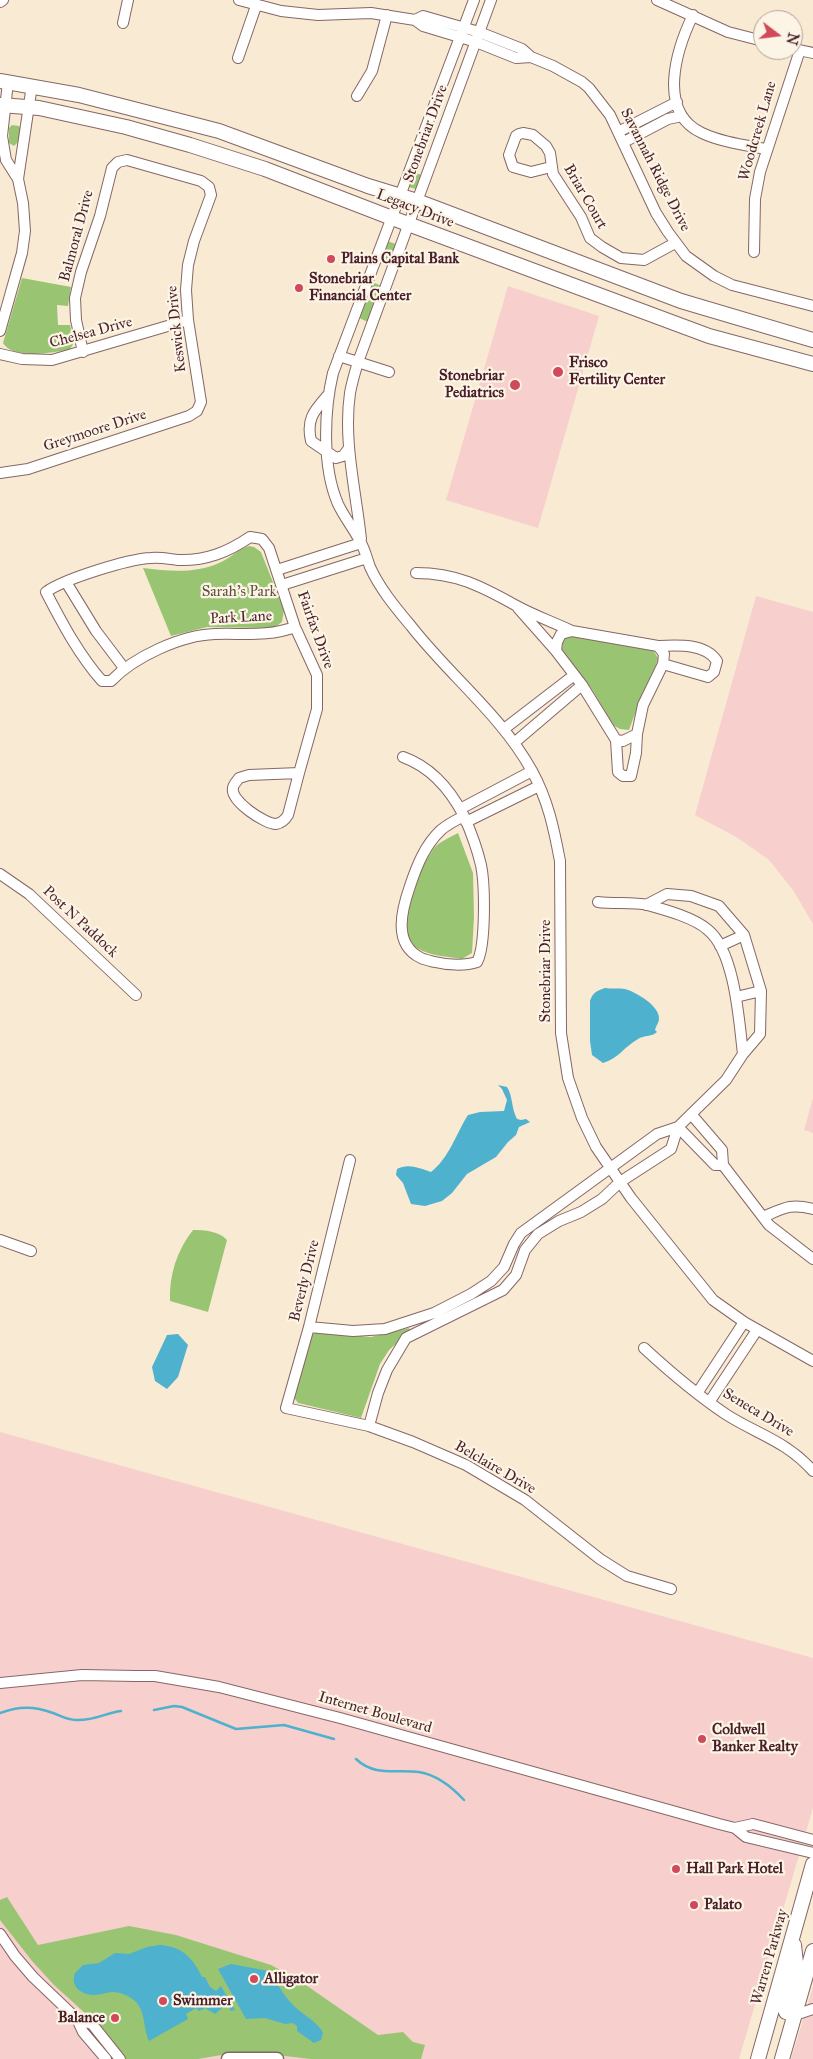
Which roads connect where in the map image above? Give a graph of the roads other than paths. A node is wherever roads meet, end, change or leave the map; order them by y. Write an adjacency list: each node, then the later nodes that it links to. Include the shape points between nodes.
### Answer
1 (128, 0): 9 (street)
2 (239, 0): 6 (street, Savannah Ridge Drive)
3 (474, 0): 10 (street, Stonebriar Drive)
4 (491, 0): 10 (street, Stonebriar Drive)
5 (657, 0): 8 (street)
6 (256, 6): 7 (street, Savannah Ridge Drive, via 318,15); 12 (street)
7 (387, 15): 10 (street, Savannah Ridge Drive); 16 (street, via 372,71)
8 (693, 15): 11 (street, via 728,32); 17 (street, via 677,55 674,79)
9 (124, 23)
10 (470, 35): 21 (street, Savannah Ridge Drive, via 516,58 531,57 571,74 589,88 610,115); 27 (street, Stonebriar Drive); 28 (street, Stonebriar Drive)
11 (753, 38)
12 (238, 58)
13 (793, 60): 23 (street, Woodcreek Lane)
14 (4, 81): 15 (main road, Legacy Drive); 18 (street)
15 (32, 85): 19 (street); 27 (main road, Legacy Drive, via 219,131)
16 (357, 96)
17 (677, 102): 20 (street); 21 (street)
18 (3, 105): 19 (main road, Legacy Drive); 25 (street, via 2,136 6,160)
19 (28, 107): 25 (street); 29 (main road, Legacy Drive, via 190,145 265,168)
20 (682, 116): 22 (street, via 668,119); 23 (street, via 694,129 710,137)
21 (618, 132): 22 (street, Savannah Ridge Drive)
22 (624, 142): 31 (street, Savannah Ridge Drive, via 656,213)
23 (766, 150): 32 (street, Woodcreek Lane, via 755,199)
24 (551, 166): 24 (street, Briar Court, via 548,149 537,138 523,133 516,136 509,155 513,167 531,172); 31 (street, Briar Court, via 590,238 602,247 621,258 644,260)
25 (18, 179): 35 (street, via 25,231)
26 (209, 187): 34 (street, Keswick Drive, via 211,195 188,265); 37 (street, Balmoral Drive, via 201,181 127,160 112,168 75,298)
27 (401, 196): 28 (main road, Legacy Drive); 29 (street, Stonebriar Drive)
28 (417, 201): 30 (street, Stonebriar Drive); 36 (main road, Legacy Drive, via 681,301)
29 (392, 218): 30 (main road, Legacy Drive); 39 (street, Stonebriar Drive)
30 (409, 224): 40 (street, Stonebriar Drive); 41 (main road, Legacy Drive, via 709,336)
31 (675, 243): 33 (street, Savannah Ridge Drive, via 696,265 718,279)
32 (754, 252)
33 (813, 306)
34 (188, 320): 37 (street, Chelsea Drive); 44 (street, Keswick Drive, via 201,402)
35 (0, 331)
36 (813, 340)
37 (82, 352): 38 (street, Chelsea Drive, via 52,360)
38 (0, 354)
39 (339, 356): 40 (street); 43 (street, Stonebriar Drive)
40 (358, 362): 42 (street); 45 (street, Stonebriar Drive, via 350,392)
41 (813, 364)
42 (389, 372)
43 (328, 395): 46 (street, Stonebriar Drive); 46 (street, Stonebriar Drive, via 314,410 308,427 311,441)
44 (197, 411): 47 (street, Greymoore Drive, via 28,469)
45 (349, 448): 46 (street, via 344,456 336,458); 48 (street, Stonebriar Drive)
46 (328, 454): 48 (street, Stonebriar Drive, via 335,497)
47 (0, 473)
48 (361, 543): 49 (street, Stonebriar Drive); 50 (street)
49 (367, 558): 53 (street); 63 (street, Stonebriar Drive, via 380,585 412,628)
50 (277, 570): 52 (street, Fairfax Drive, via 269,548 262,539 254,536 212,557 128,561); 53 (street, Fairfax Drive)
51 (416, 573): 54 (street, via 438,573 465,580)
52 (66, 582): 60 (street, via 96,631); 60 (street, Park Lane, via 46,592 92,671 102,681 111,681)
53 (282, 586): 55 (street, Fairfax Drive)
54 (516, 606): 56 (street); 58 (street)
55 (295, 627): 60 (street, Park Lane, via 268,634 207,635 165,646); 69 (street, Fairfax Drive, via 317,675 317,709)
56 (572, 631): 57 (street); 58 (street, via 561,634)
57 (658, 646): 59 (street, via 664,654); 59 (street, via 682,644 713,655 717,661 714,672 708,677)
58 (556, 651): 61 (street)
59 (663, 664): 64 (street, via 643,705)
60 (124, 668)
61 (573, 676): 62 (street); 63 (street)
62 (582, 685): 65 (street); 66 (street)
63 (504, 729): 66 (street, Stonebriar Drive)
64 (637, 734): 65 (street, via 623,742); 65 (street, via 631,776 618,772)
65 (616, 740)
66 (514, 743): 68 (street, Stonebriar Drive)
67 (403, 757): 71 (street, via 436,776)
68 (532, 771): 70 (street, Stonebriar Drive); 71 (street)
69 (299, 773): 69 (street, Fairfax Drive, via 239,778 232,789 233,794 239,804 278,824 288,815)
70 (539, 786): 71 (street); 85 (street, Stonebriar Drive, via 556,834 560,861 561,1033 568,1078 582,1118)
71 (464, 816): 71 (street, via 441,831 426,849 403,906 401,927 411,950 420,958 441,963 472,964 481,955 484,911 481,865)
72 (0, 874): 78 (street, Post N Paddock, via 29,894)
73 (598, 902): 74 (street)
74 (646, 905): 75 (street, via 667,894 691,896 718,906); 76 (street, via 682,916 709,930)
75 (744, 935): 76 (street); 77 (street)
76 (720, 946): 79 (street)
77 (761, 991): 79 (street); 80 (street, via 760,1034)
78 (136, 996)
79 (736, 997): 80 (street)
80 (743, 1054): 81 (street, via 726,1080)
81 (691, 1114): 82 (street); 84 (street, via 722,1150)
82 (678, 1127): 84 (street, via 716,1165); 85 (street, via 657,1134); 86 (street, via 671,1149)
83 (350, 1160): 93 (street, Beverly Drive)
84 (724, 1165): 88 (street)
85 (610, 1167): 86 (street, Stonebriar Drive); 93 (street, via 522,1233 504,1268 491,1281 434,1314 384,1329 353,1332)
86 (620, 1182): 92 (street, Stonebriar Drive, via 713,1300); 100 (street, via 602,1199 538,1234 525,1250 516,1275 503,1290 406,1338 384,1378)
87 (813, 1209): 88 (street, via 797,1205)
88 (763, 1217): 91 (street)
89 (0, 1240): 90 (street)
90 (31, 1251)
91 (813, 1259)
92 (744, 1322): 94 (street, Stonebriar Drive); 97 (street, Seneca Drive)
93 (309, 1327): 99 (street, Beverly Drive)
94 (757, 1330): 96 (street, Stonebriar Drive); 98 (street, Seneca Drive)
95 (644, 1348): 97 (street, Seneca Drive)
96 (813, 1361)
97 (698, 1392): 98 (street, Seneca Drive)
98 (710, 1401): 101 (street, Seneca Drive, via 727,1415 783,1444)
99 (286, 1408): 100 (street, Belclaire Drive)
100 (369, 1426): 102 (street, Belclaire Drive, via 466,1465 525,1500 627,1576)
101 (813, 1471)
102 (671, 1589)
103 (0, 1683): 104 (street, Internet Boulevard, via 82,1675 155,1676 219,1687)
104 (736, 1828): 105 (street, Internet Boulevard, via 753,1824); 106 (street, Internet Boulevard, via 746,1837)
105 (813, 1840)
106 (813, 1853)
107 (813, 1864): 109 (main road, Warren Parkway)
108 (0, 1934): 114 (street, via 33,1977)
109 (793, 1934): 113 (main road, via 796,1963 784,2005 786,2012); 119 (main road, Warren Parkway)
110 (813, 1951): 111 (main road)
111 (809, 1982): 113 (main road)
112 (813, 2009): 113 (street)
113 (795, 2015): 120 (main road)
114 (77, 2019): 115 (street, via 83,2032); 116 (street, via 92,2024)
115 (106, 2059)
116 (120, 2059)
117 (228, 2059): 118 (street)
118 (278, 2059)
119 (758, 2059)
120 (782, 2059)

